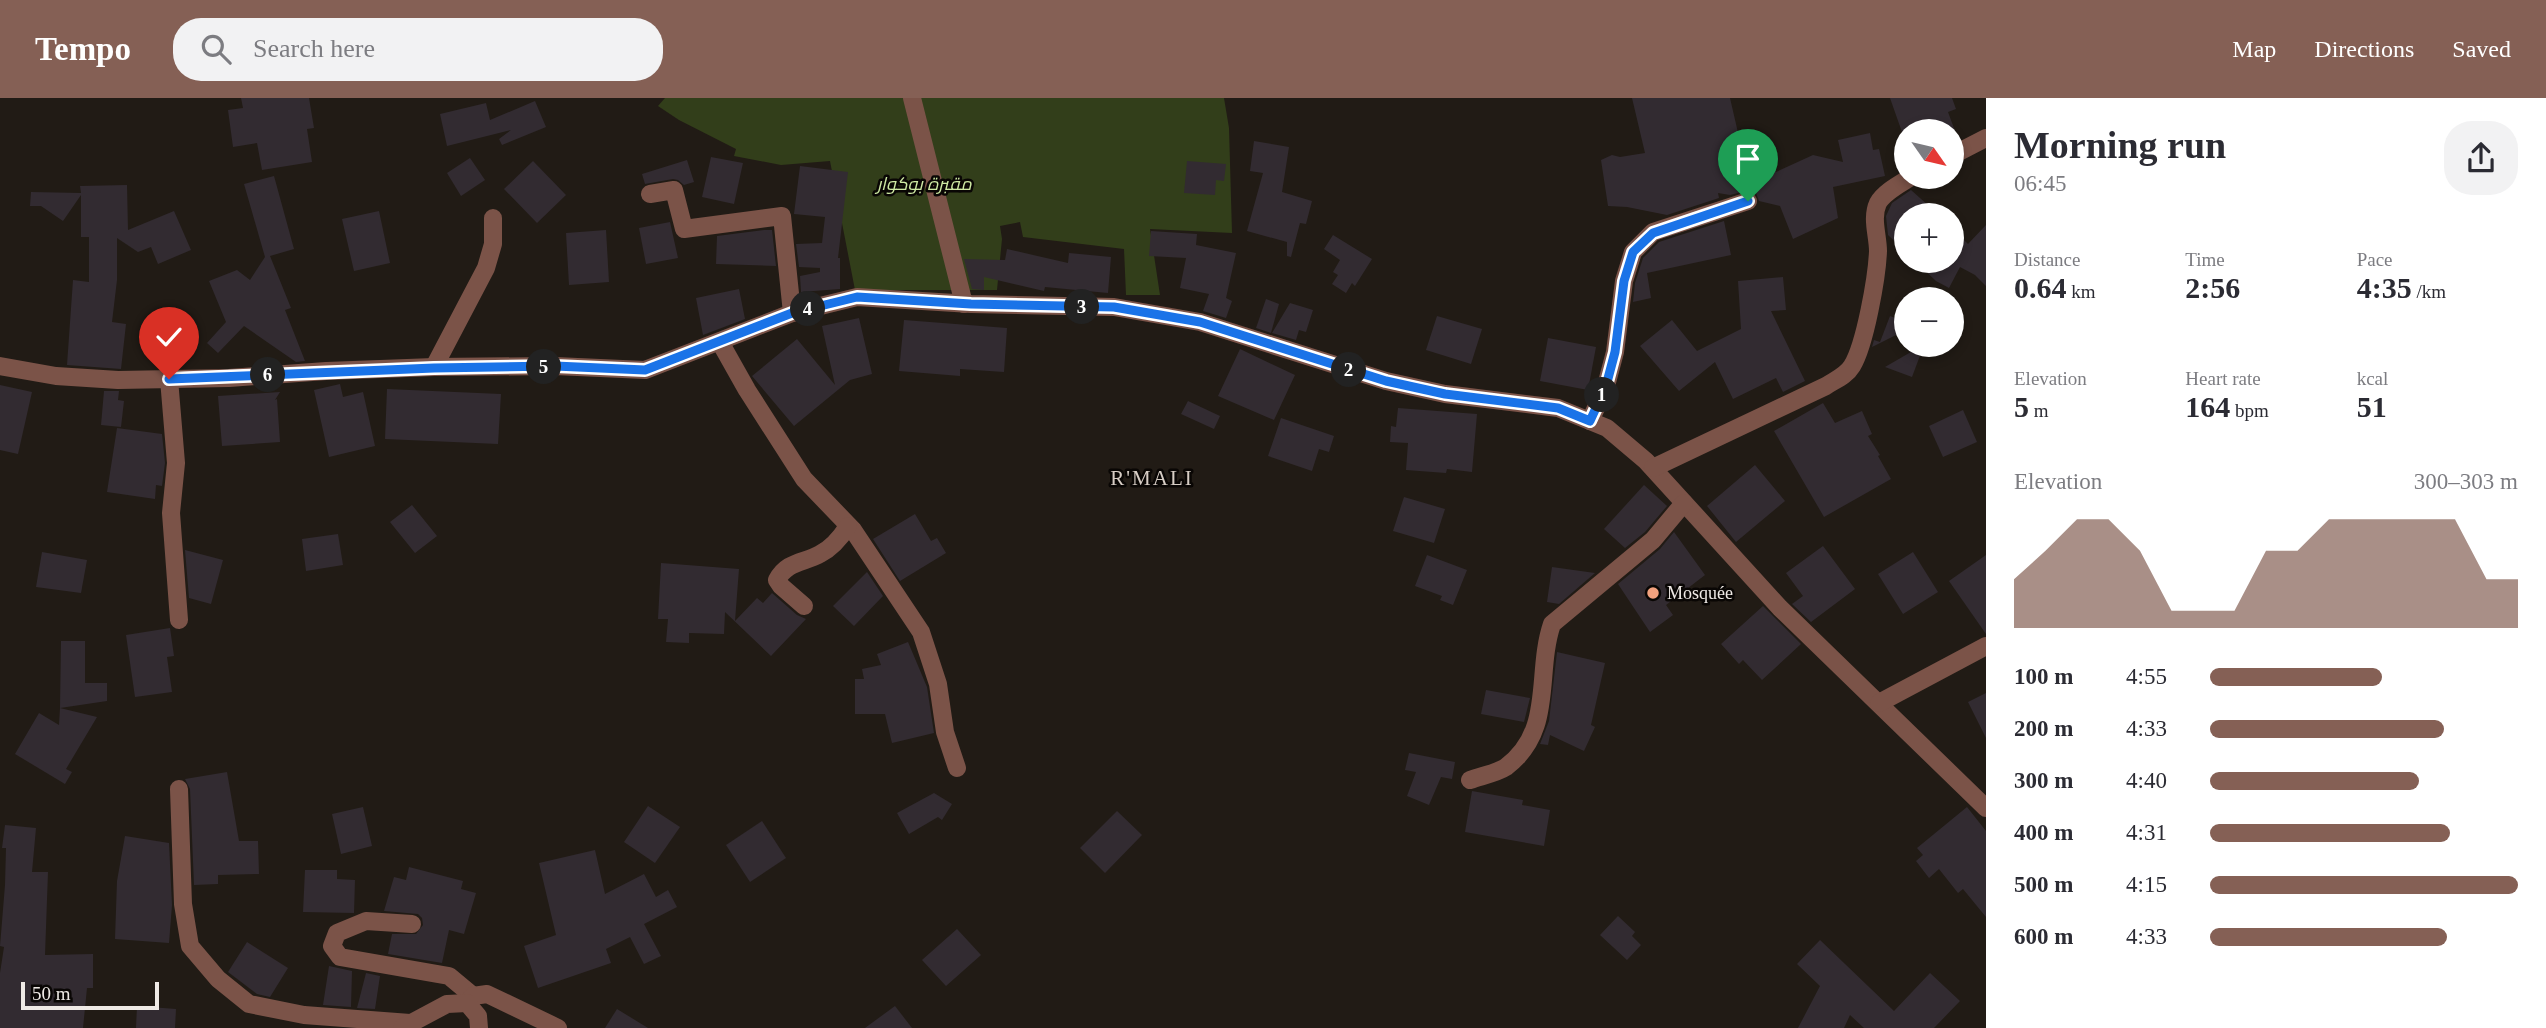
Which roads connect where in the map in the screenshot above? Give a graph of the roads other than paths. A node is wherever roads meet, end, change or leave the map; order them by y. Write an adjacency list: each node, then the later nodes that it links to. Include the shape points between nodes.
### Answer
1 (912, 98): 8 (street)
2 (1986, 138): 3 (street)
3 (1964, 149)
4 (1894, 189): 15 (street, via 1883,196 1875,213 1878,250 1874,280 1852,367 1826,386)
5 (650, 194): 9 (street, via 674,190 684,229 782,216)
6 (1748, 201): 14 (street, via 1653,233 1633,252 1624,281 1615,352)
7 (493, 218): 12 (street, via 493,244 486,268)
8 (964, 303): 9 (street, via 857,297); 14 (street, via 1114,307 1200,322 1386,381 1445,394 1558,408)
9 (792, 313): 10 (street)
10 (720, 342): 12 (street, via 645,370); 17 (street, via 804,479)
11 (0, 366): 13 (street, via 56,376)
12 (434, 368): 13 (street)
13 (169, 379): 19 (street, via 176,463 171,513)
14 (1590, 421): 15 (street, via 1608,428)
15 (1653, 468): 16 (street)
16 (1684, 503): 21 (street, via 1780,608); 23 (street, via 1653,540 1552,624 1535,732 1504,768)
17 (848, 526): 18 (street, via 819,555 782,571 781,586); 22 (street, via 921,632)
18 (804, 606)
19 (179, 620)
20 (1986, 646): 21 (street)
21 (1879, 703): 25 (street)
22 (957, 768)
23 (1470, 780)
24 (179, 789): 28 (street, via 183,904 190,946 218,979 249,1004)
25 (1986, 808)
26 (412, 924): 27 (street, via 366,921 337,933 332,946 340,957 449,976)
27 (470, 1000): 28 (street, via 447,1004); 29 (street); 30 (street, via 487,994)
28 (406, 1026)
29 (480, 1028)
30 (558, 1028)

